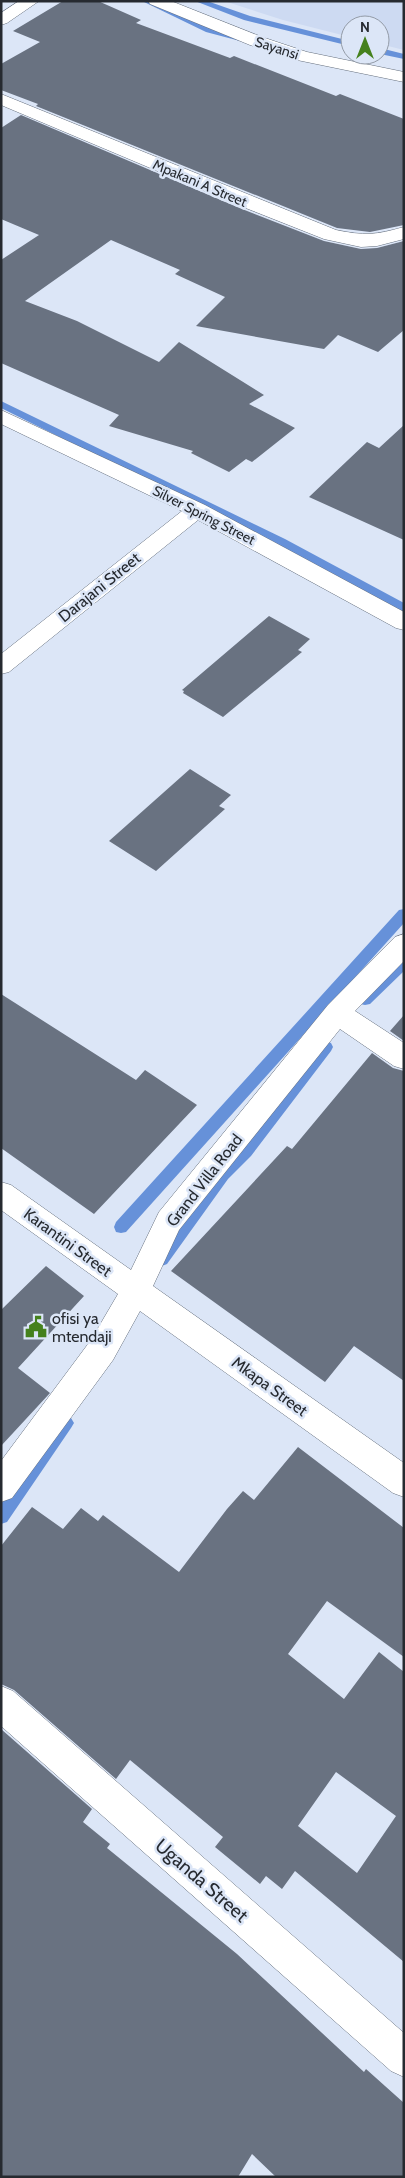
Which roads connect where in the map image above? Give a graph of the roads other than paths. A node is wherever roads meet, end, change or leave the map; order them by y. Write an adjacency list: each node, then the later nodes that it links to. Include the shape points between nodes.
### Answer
1 (31, 1): 3 (street)
2 (156, 1): 4 (street, Sayansi, via 303,56)
3 (1, 20)
4 (404, 77)
5 (1, 99): 6 (street, Mpakani A Street, via 331,235 361,241)
6 (404, 233)
7 (1, 416): 8 (street, Silver Spring Street)
8 (197, 510): 9 (street, Silver Spring Street); 10 (street, Darajani Street)
9 (404, 622)
10 (1, 666)
11 (404, 944): 12 (street, Grand Villa Road)
12 (337, 1013): 13 (street); 15 (street, Grand Villa Road, via 169,1221)
13 (404, 1058)
14 (1, 1194): 15 (street, Karantini Street)
15 (136, 1290): 16 (street, Mkapa Street); 17 (street, Grand Villa Road, via 102,1350)
16 (404, 1482)
17 (1, 1487)
18 (1, 1703): 19 (street, Uganda Street)
19 (404, 2058)

